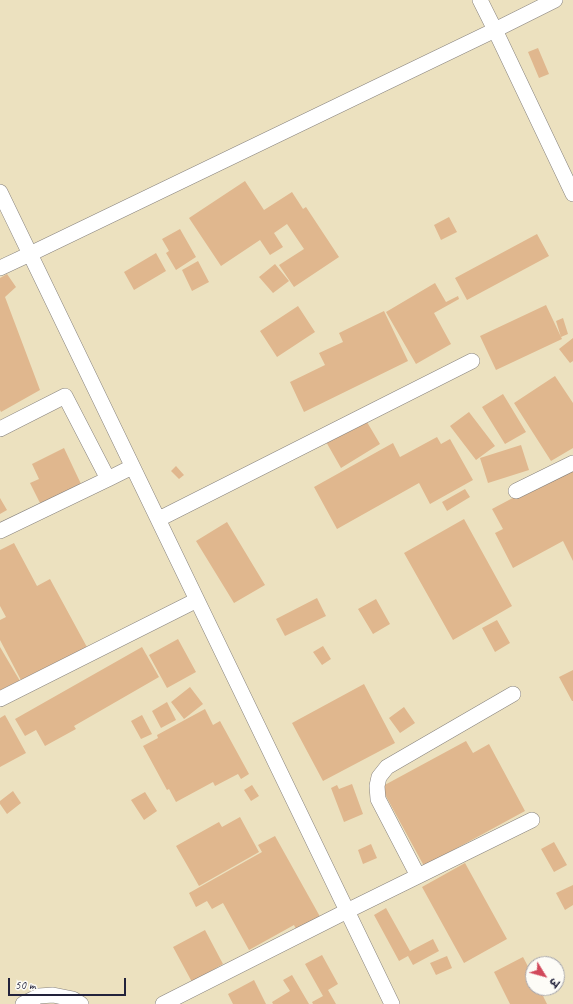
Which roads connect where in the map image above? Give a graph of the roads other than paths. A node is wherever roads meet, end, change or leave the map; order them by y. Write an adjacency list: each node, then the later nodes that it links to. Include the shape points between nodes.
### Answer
1 (480, 0): 3 (street)
2 (555, 0): 3 (street)
3 (494, 30): 5 (street); 6 (street)
4 (0, 192): 6 (street)
5 (573, 194)
6 (30, 254): 7 (street); 11 (street)
7 (0, 268)
8 (472, 361): 14 (street)
9 (0, 429): 12 (street, via 65,396)
10 (573, 463): 13 (street)
11 (132, 467): 12 (street); 14 (street)
12 (108, 479): 15 (street)
13 (516, 491)
14 (159, 520): 16 (street)
15 (0, 532)
16 (197, 600): 18 (street); 21 (street)
17 (513, 694): 20 (street, via 387,767 379,777 378,799)
18 (0, 700)
19 (532, 820): 20 (street)
20 (418, 876): 21 (street)
21 (347, 911): 24 (street); 25 (street)
22 (23, 1004): 23 (street, via 39,996 53,995 74,999)
23 (81, 1004)
24 (163, 1004)
25 (392, 1004)

